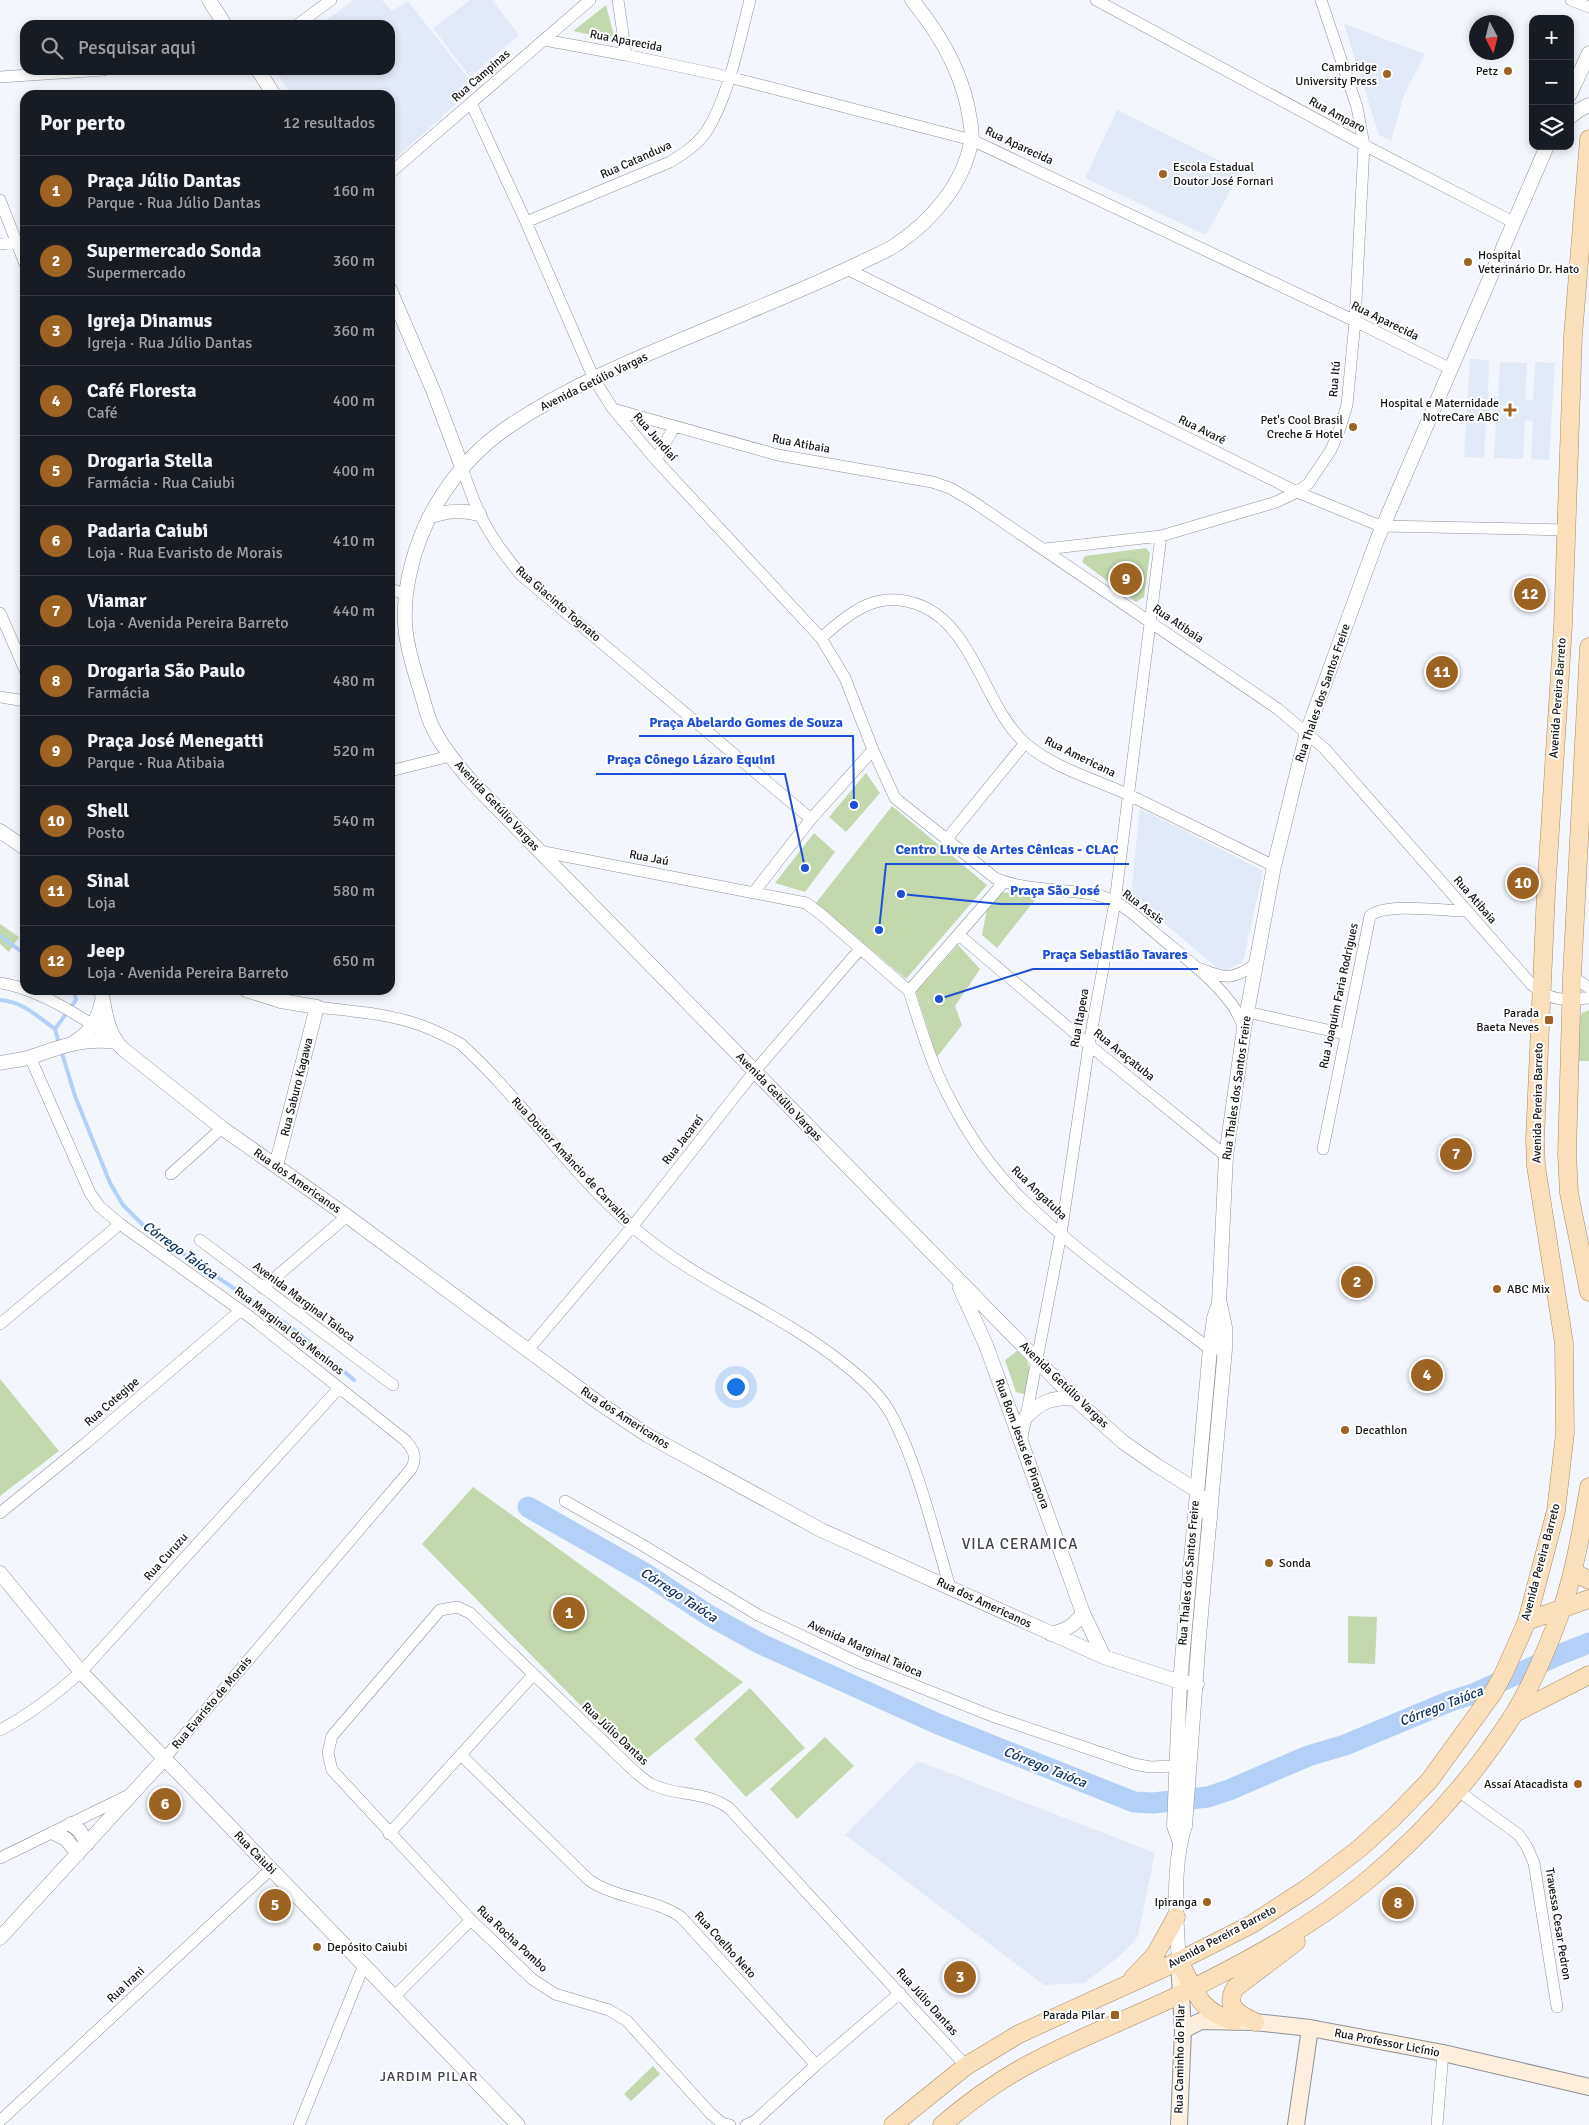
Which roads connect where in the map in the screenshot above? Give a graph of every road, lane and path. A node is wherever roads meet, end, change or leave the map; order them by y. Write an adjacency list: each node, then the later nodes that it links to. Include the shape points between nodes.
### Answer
1 (209, 0): 11 (street)
2 (331, 0): 12 (street)
3 (590, 0): 13 (street, Rua Campinas)
4 (618, 0): 15 (street)
5 (750, 0): 19 (street, Rua Catanduva)
6 (912, 0): 26 (street, Avenida Getúlio Vargas, via 943,42 960,79)
7 (1096, 0): 27 (street, Rua Amparo)
8 (1321, 0): 27 (street, Rua Itú, via 1357,107)
9 (1571, 0): 10 (street)
10 (1589, 7)
11 (223, 20)
12 (304, 20)
13 (544, 40): 15 (street, Rua Aparecida); 22 (street, Rua Campinas)
14 (1589, 53): 20 (street)
15 (626, 55): 19 (street, Rua Aparecida)
16 (30, 75): 18 (street)
17 (261, 75): 21 (street)
18 (0, 77)
19 (729, 77): 26 (street, Rua Aparecida); 31 (street, Rua Catanduva, via 705,133 688,150 670,162)
20 (1574, 85)
21 (271, 90)
22 (471, 103): 29 (street, Rua Campinas); 31 (street, Rua Jundiaí)
23 (1589, 105): 24 (street)
24 (1574, 114)
25 (1589, 139): 48 (main road, Avenida Pereira Barreto, via 1573,336)
26 (972, 140): 35 (street, Avenida Getúlio Vargas, via 966,161 950,193 925,223 895,246); 37 (street, Rua Aparecida)
27 (1364, 145): 32 (street, Rua Amparo); 37 (street, Rua Itú)
28 (1545, 150): 32 (street, Rua Thales dos Santos Freire)
29 (395, 169)
30 (0, 200): 33 (street)
31 (526, 222): 39 (street, Rua Jundiaí)
32 (1514, 222): 38 (street, Rua Thales dos Santos Freire)
33 (20, 242): 34 (street)
34 (0, 244)
35 (847, 269): 39 (street, Avenida Getúlio Vargas); 44 (street, Rua Avaré)
36 (395, 302): 43 (street, Rua Giacinto Tognato)
37 (1355, 321): 38 (street, Rua Aparecida); 44 (street, Rua Itú, via 1347,405 1340,428 1317,472)
38 (1451, 369): 47 (street, Rua Thales dos Santos Freire)
39 (594, 379): 40 (street, Rua Jundiaí); 43 (street, Avenida Getúlio Vargas, via 511,425)
40 (613, 409): 41 (street, Rua Atibaia); 42 (street, Rua Jundiaí)
41 (674, 427): 42 (street); 50 (street, Rua Atibaia, via 778,455 932,482 972,501)
42 (656, 460): 55 (street, Rua Jundiaí)
43 (462, 466): 45 (street, Rua Giacinto Tognato); 46 (street, Avenida Getúlio Vargas)
44 (1297, 492): 47 (street, Rua Avaré); 49 (street, Rua Itú, via 1276,502)
45 (478, 514): 46 (street, via 445,511); 66 (street, Rua Giacinto Tognato, via 498,548 521,575)
46 (429, 517): 52 (street, Avenida Getúlio Vargas, via 414,550)
47 (1383, 526): 48 (street, Rua Avaré); 60 (street, Rua Thales dos Santos Freire)
48 (1567, 530): 85 (main road, Avenida Pereira Barreto)
49 (1161, 536): 50 (street, Rua Itú); 54 (street, Rua Itapeva)
50 (1045, 549): 54 (street, Rua Atibaia)
51 (395, 591): 52 (street)
52 (405, 594): 63 (street, Avenida Getúlio Vargas, via 407,648 431,724)
53 (0, 613): 57 (street)
54 (1149, 621): 60 (street, Rua Atibaia); 65 (street, Rua Itapeva)
55 (822, 638): 61 (street, Rua Americana, via 847,616 871,602 898,600 924,607 950,626 1010,726); 62 (street, Rua Jundiaí, via 846,678)
56 (1589, 647): 80 (main road)
57 (20, 659)
58 (0, 697): 59 (street)
59 (20, 700)
60 (1308, 732): 71 (street, Rua Thales dos Santos Freire); 75 (street, Rua Atibaia)
61 (1025, 743): 65 (street, Rua Americana, via 1059,764); 68 (street)
62 (873, 750): 66 (street); 68 (street, Rua Jundiaí, via 895,798)
63 (450, 756): 64 (street); 70 (street, Avenida Getúlio Vargas)
64 (395, 770)
65 (1127, 794): 71 (street, Rua Americana); 74 (street, Rua Itapeva)
66 (812, 819): 73 (street)
67 (0, 831): 69 (street)
68 (946, 840): 72 (street, Rua Jundiaí)
69 (20, 845)
70 (539, 851): 73 (street, Rua Jaú); 102 (street, Avenida Getúlio Vargas)
71 (1274, 866): 78 (street, Rua Thales dos Santos Freire)
72 (1004, 882): 74 (street, Rua Assis, via 1085,893); 76 (street)
73 (754, 892): 77 (street, Rua Jaú, via 806,903)
74 (1115, 902): 79 (street, Rua Assis); 99 (street, Rua Itapeva)
75 (1468, 912): 85 (street, Rua Atibaia); 96 (street, Rua Joaquim Faria Rodrigues, via 1390,908 1374,912 1367,925)
76 (959, 935): 84 (street); 99 (street, Rua Araçatuba)
77 (860, 949): 84 (street, Rua Jaú); 102 (street, Rua Jacareí)
78 (1255, 964): 79 (street, Rua Assis, via 1230,977 1217,976); 93 (street, Rua Thales dos Santos Freire)
79 (1195, 967): 95 (street, Rua Assis, via 1229,1000)
80 (1572, 976): 83 (street); 91 (main road)
81 (0, 983): 82 (street)
82 (20, 988)
83 (1589, 988)
84 (909, 991): 111 (street, Rua Angatuba, via 941,1082 984,1156 1019,1196)
85 (1541, 993): 91 (street, via 1558,1000); 141 (main road, Avenida Pereira Barreto, via 1536,1166 1564,1343 1566,1408 1556,1511)
86 (35, 995): 94 (street)
87 (102, 995): 94 (street)
88 (102, 995): 97 (street)
89 (262, 995): 92 (street, Rua Doutor Amâncio de Carvalho)
90 (1589, 998): 91 (street)
91 (1571, 1000): 115 (main road, via 1568,1181)
92 (318, 1007): 106 (street, Rua Saburo Kagawa); 110 (street, Rua Doutor Amâncio de Carvalho, via 414,1022 461,1044)
93 (1247, 1012): 95 (street, Rua Thales dos Santos Freire); 96 (street)
94 (94, 1025): 97 (street); 98 (street)
95 (1244, 1029): 105 (street, Rua Thales dos Santos Freire)
96 (1345, 1034): 104 (street, Rua Joaquim Faria Rodrigues)
97 (116, 1042): 98 (street); 103 (street, Rua dos Americanos)
98 (71, 1044): 100 (street)
99 (1089, 1045): 105 (street, Rua Araçatuba); 111 (street, Rua Itapeva)
100 (30, 1057): 101 (street); 109 (street, Rua Marginal dos Meninos, via 90,1193 99,1206)
101 (0, 1063)
102 (754, 1072): 110 (street, Rua Jacareí); 113 (street, Avenida Getúlio Vargas)
103 (222, 1128): 106 (street, Rua dos Americanos); 107 (street)
104 (1323, 1149)
105 (1226, 1156): 116 (street, Rua Thales dos Santos Freire)
106 (276, 1166): 108 (street, Rua dos Americanos)
107 (171, 1174)
108 (347, 1216): 114 (street); 121 (street, Rua dos Americanos)
109 (120, 1224): 117 (street, Rua Marginal dos Meninos); 118 (street)
110 (632, 1226): 121 (street, Rua Jacareí); 137 (street, Rua Doutor Amâncio de Carvalho, via 693,1270 818,1343 876,1394 893,1417 913,1466)
111 (1061, 1234): 119 (street, Rua Angatuba); 122 (street, Rua Itapeva)
112 (200, 1240): 114 (street, Avenida Marginal Taioca)
113 (955, 1277): 122 (street, Avenida Getúlio Vargas); 127 (street, Rua Bom Jesus de Pirapora, via 986,1345)
114 (264, 1288): 123 (street, Avenida Marginal Taioca)
115 (1589, 1292)
116 (1219, 1303): 119 (street, Rua Thales dos Santos Freire); 120 (street, Rua Thales dos Santos Freire)
117 (241, 1310): 124 (street, Rua Marginal dos Meninos); 132 (street, Rua Cotegipe)
118 (0, 1324)
119 (1210, 1349): 120 (street); 130 (street, Rua Thales dos Santos Freire)
120 (1225, 1349): 133 (street, Rua Thales dos Santos Freire)
121 (528, 1350): 137 (street, Rua dos Americanos, via 647,1434 821,1530)
122 (1038, 1361): 125 (street, Avenida Getúlio Vargas); 126 (street, Rua Itapeva)
123 (393, 1384)
124 (339, 1388): 128 (street, Rua Marginal dos Meninos, via 405,1440 413,1451); 144 (street, Rua Curuzu)
125 (1075, 1400): 126 (street, via 1050,1399 1034,1408); 130 (street, Avenida Getúlio Vargas, via 1123,1442)
126 (1025, 1418): 127 (street, Rua Itapeva)
127 (1021, 1443): 140 (street, Rua Bom Jesus de Pirapora)
128 (414, 1461): 153 (street, Rua Evaristo de Morais, via 411,1469)
129 (1589, 1487): 135 (main road)
130 (1196, 1490): 133 (street); 147 (street, Rua Thales dos Santos Freire)
131 (565, 1501): 154 (street, Avenida Marginal Taioca, via 758,1614 859,1663 992,1716 1134,1764)
132 (0, 1513)
133 (1210, 1519): 148 (street, Rua Thales dos Santos Freire)
134 (0, 1572): 144 (street, Rua Caiubi)
135 (1573, 1572): 136 (main road); 139 (main road)
136 (1589, 1580)
137 (950, 1587): 142 (street, Rua dos Americanos)
138 (1589, 1599): 139 (main road)
139 (1562, 1608): 141 (main road); 149 (main road)
140 (1083, 1613): 142 (street, via 1069,1628); 143 (street, Rua Bom Jesus de Pirapora)
141 (1526, 1621): 168 (main road, Avenida Pereira Barreto, via 1493,1693 1429,1781 1394,1817 1309,1887 1252,1924)
142 (1050, 1634): 143 (street, Rua dos Americanos)
143 (1104, 1657): 147 (street, Rua dos Americanos)
144 (81, 1672): 150 (street, Rua Curuzu, via 53,1697); 153 (street, Rua Caiubi)
145 (533, 1675): 151 (street, Rua Júlio Dantas, via 464,1609 445,1608 436,1613 332,1736); 152 (street); 172 (street, Rua Júlio Dantas, via 650,1784 702,1795 730,1808)
146 (1589, 1675): 149 (main road)
147 (1180, 1682): 148 (street, Rua dos Americanos); 154 (street, Rua Thales dos Santos Freire)
148 (1197, 1684): 156 (street, Rua Thales dos Santos Freire)
149 (1514, 1713): 155 (main road)
150 (0, 1730)
151 (328, 1753): 160 (street, Rua Rocha Pombo, via 334,1774)
152 (461, 1755): 160 (street); 180 (street, Rua Coelho Neto, via 589,1880 599,1887 661,1906 681,1917)
153 (164, 1758): 157 (street, Rua Evaristo de Morais); 163 (street, Rua Caiubi)
154 (1177, 1766): 156 (street, Rua Thales dos Santos Freire)
155 (1457, 1790): 164 (main road, via 1406,1846); 174 (street, Travessa Cesar Pedron, via 1519,1835 1527,1847 1534,1863)
156 (1181, 1793): 165 (street, Rua Thales dos Santos Freire)
157 (133, 1794): 158 (street); 161 (street, Rua Evaristo de Morais)
158 (71, 1824): 159 (street); 161 (street, via 80,1831)
159 (54, 1833): 161 (street); 162 (street)
160 (389, 1834): 166 (street, Rua Rocha Pombo)
161 (82, 1849): 167 (street, Rua Evaristo de Morais)
162 (0, 1858)
163 (270, 1869): 169 (street, Rua Caiubi); 183 (street, Rua Irani)
164 (1330, 1908): 171 (main road, via 1288,1936); 176 (main road, via 1288,1948 1235,1988 1231,1995 1233,2007)
165 (1176, 1917): 168 (street, Rua Thales dos Santos Freire); 170 (main road, via 1155,1955)
166 (471, 1920): 173 (street); 186 (street, Rua Rocha Pombo, via 546,1989 609,2010 627,2021 711,2114)
167 (0, 1938)
168 (1179, 1962): 170 (main road, Avenida Pereira Barreto); 171 (main road)
169 (364, 1965): 173 (street, Rua Caiubi); 185 (street)
170 (1121, 1988): 181 (main road, Avenida Pereira Barreto, via 1018,2034)
171 (1187, 1991): 175 (main road, via 1210,2012); 178 (main road, Rua Caminho do Pilar); 189 (main road, via 1034,2061 999,2082)
172 (900, 1992): 180 (street); 181 (street, Rua Júlio Dantas)
173 (395, 1996): 184 (street, Rua Caiubi)
174 (1557, 2007)
175 (1234, 2021): 176 (main road, Rua Professor Licínio); 178 (main road, Rua Professor Licínio, via 1201,2021)
176 (1255, 2022): 177 (main road, Rua Professor Licínio)
177 (1310, 2028): 179 (main road, Rua Professor Licínio); 191 (main road)
178 (1183, 2030): 190 (main road, Rua Caminho do Pilar)
179 (1443, 2053): 182 (main road, Rua Professor Licínio); 192 (street)
180 (816, 2065): 187 (street, via 755,2121)
181 (966, 2066): 188 (main road, Avenida Pereira Barreto)
182 (1589, 2087)
183 (0, 2121)
184 (511, 2123)
185 (299, 2125)
186 (730, 2125)
187 (746, 2125)
188 (893, 2125)
189 (942, 2125)
190 (1178, 2125)
191 (1296, 2125)
192 (1437, 2125)

